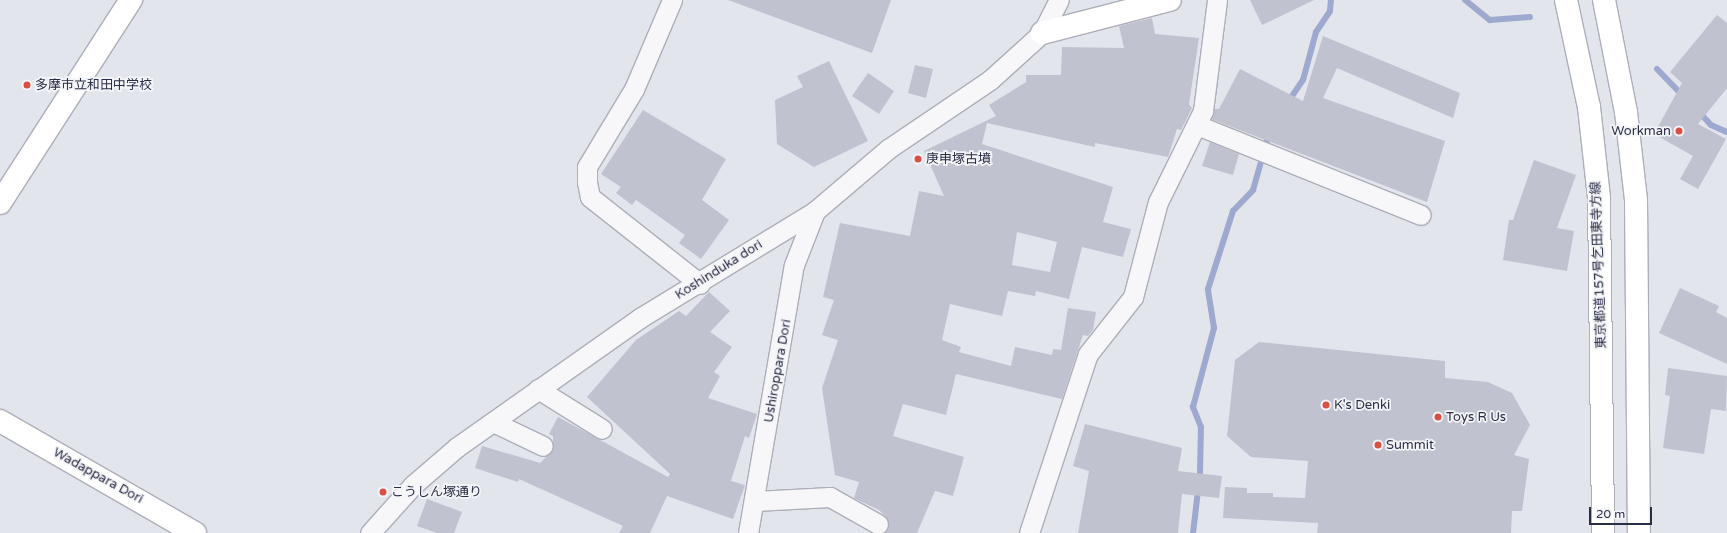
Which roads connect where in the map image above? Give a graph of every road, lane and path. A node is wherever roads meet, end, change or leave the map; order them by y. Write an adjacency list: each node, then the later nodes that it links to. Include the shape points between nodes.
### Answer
1 (131, 0): 10 (main road)
2 (672, 0): 13 (street, via 634,89 588,167 587,182 590,196)
3 (1059, 0): 8 (street, Koshinduka dori)
4 (1170, 0): 8 (main road)
5 (1218, 0): 9 (street, via 1205,97)
6 (1566, 0): 25 (main road, 東京都道157号乞田東寺方線, via 1589,107 1599,198)
7 (1604, 0): 26 (main road, via 1626,112 1636,200)
8 (1042, 33): 11 (street, Koshinduka dori, via 990,80 888,149)
9 (1197, 125): 12 (street); 24 (street, via 1158,202 1133,297 1088,354)
10 (0, 203)
11 (815, 211): 13 (street, Koshinduka dori); 19 (street, Ushiroppara Dori, via 794,265)
12 (1420, 215)
13 (700, 284): 14 (street, Koshinduka dori, via 640,318)
14 (538, 389): 16 (street, Koshinduka dori); 17 (street)
15 (0, 421): 21 (main road, Wadappara Dori)
16 (493, 422): 18 (street); 22 (street, Koshinduka dori, via 413,485)
17 (602, 429)
18 (543, 446)
19 (755, 502): 20 (street, via 830,497); 23 (street, Ushiroppara Dori)
20 (878, 524)
21 (196, 533)
22 (370, 533)
23 (748, 533)
24 (1029, 533)
25 (1603, 533)
26 (1639, 533)

